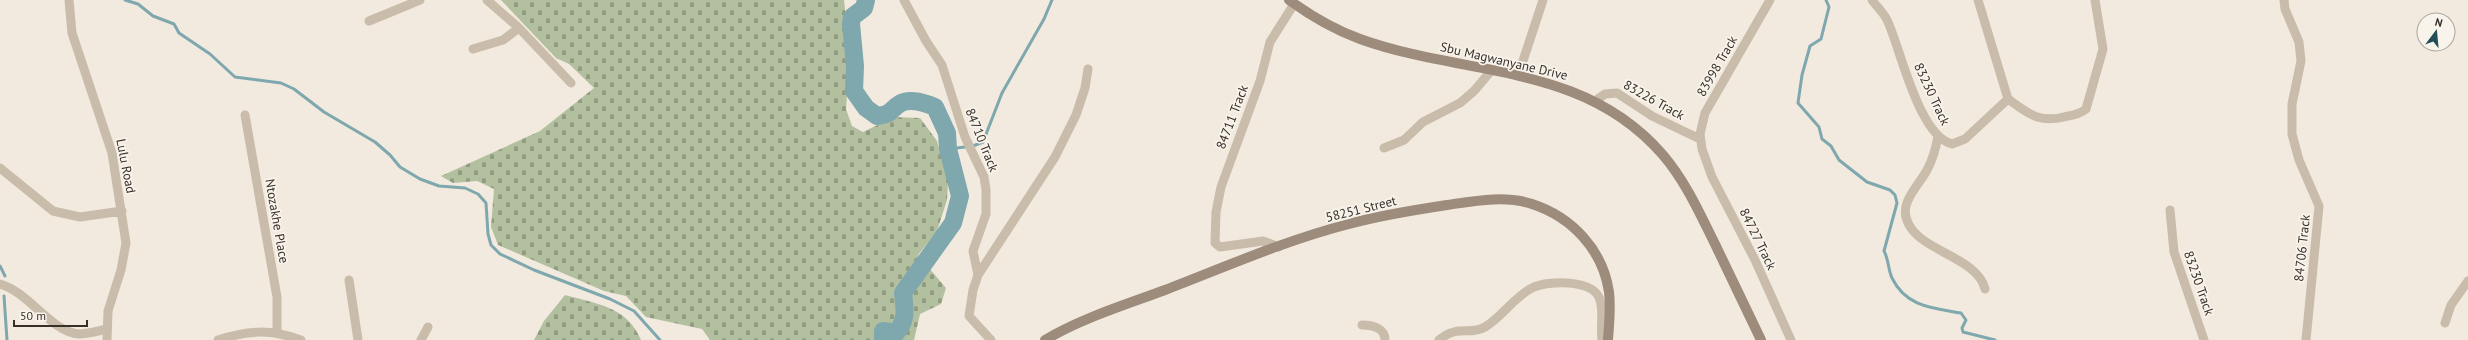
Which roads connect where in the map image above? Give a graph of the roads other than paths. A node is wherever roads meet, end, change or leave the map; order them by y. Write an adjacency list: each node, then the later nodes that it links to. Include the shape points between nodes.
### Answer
1 (69, 0): 28 (street, Lulu Road, via 72,33 112,152)
2 (420, 0): 12 (street)
3 (487, 0): 13 (street)
4 (904, 0): 30 (street, 84710 Track, via 942,65 965,137 985,182 986,214 973,251)
5 (1543, 0): 17 (street)
6 (1770, 0): 23 (street, 83998 Track, via 1706,113 1700,128)
7 (1872, 0): 22 (street, 83230 Track, via 1885,16 1919,102)
8 (1978, 0): 19 (street)
9 (2095, 0): 19 (street, via 2103,49 2086,109 2050,121 2030,114)
10 (2284, 0): 54 (street, 84706 Track, via 2285,9 2299,42 2301,61 2292,104 2292,134 2298,160 2318,206)
11 (1292, 2): 16 (street, Sbu Magwanyane Drive, via 1325,23 1359,38 1395,50); 29 (street, 84711 Track, via 1270,42 1260,81 1221,186 1214,226 1217,246 1233,247 1263,241)
12 (369, 21)
13 (519, 28): 14 (street, via 503,40); 18 (street)
14 (473, 49)
15 (1088, 69): 30 (street, via 1076,115 1055,157)
16 (1491, 71): 17 (street, Sbu Magwanyane Drive); 24 (street, via 1474,91 1460,102 1423,122 1404,140)
17 (1518, 76): 20 (street, Sbu Magwanyane Drive, via 1560,86)
18 (571, 82)
19 (2008, 99): 22 (street, 83230 Track, via 1961,142 1946,142)
20 (1595, 101): 23 (street, 83226 Track, via 1605,94 1617,93 1652,116); 51 (street, Sbu Magwanyane Drive, via 1634,127 1673,168 1700,214)
21 (245, 115): 39 (street, Ntozakhe Place, via 277,297)
22 (1938, 136): 34 (street, via 1932,160 1905,204 1907,219 1917,234 1977,274)
23 (1700, 139): 25 (street, 83998 Track)
24 (1384, 148)
25 (1702, 149): 52 (street, 84727 Track, via 1712,177 1755,260)
26 (0, 168): 28 (street, via 53,211 80,217)
27 (2170, 210): 53 (street, 83230 Track, via 2174,252)
28 (122, 211): 38 (street, Lulu Road, via 126,243 111,298)
29 (1279, 247): 46 (street, 58251 Street, via 1076,324); 50 (street, 58251 Street, via 1348,224 1404,212 1492,200 1531,203 1566,220 1588,242 1600,262 1609,293)
30 (978, 275): 45 (street, via 969,316)
31 (349, 280): 43 (street)
32 (2468, 281): 35 (street, via 2451,305)
33 (0, 284): 38 (street, via 17,290 51,319 72,332 79,334)
34 (1985, 289)
35 (2445, 323)
36 (1362, 325): 47 (street, via 1377,328 1384,334)
37 (428, 327): 44 (street)
38 (107, 329): 40 (street, Lulu Road)
39 (277, 332): 41 (street, via 253,332); 42 (street)
40 (107, 340)
41 (218, 340)
42 (301, 340)
43 (358, 340)
44 (421, 340)
45 (991, 340)
46 (1045, 340)
47 (1385, 340)
48 (1439, 340): 49 (street, via 1450,331 1485,327 1532,288 1575,284 1588,286 1598,294 1602,307)
49 (1602, 340)
50 (1608, 340)
51 (1761, 340)
52 (1791, 340)
53 (2204, 340)
54 (2306, 340)

